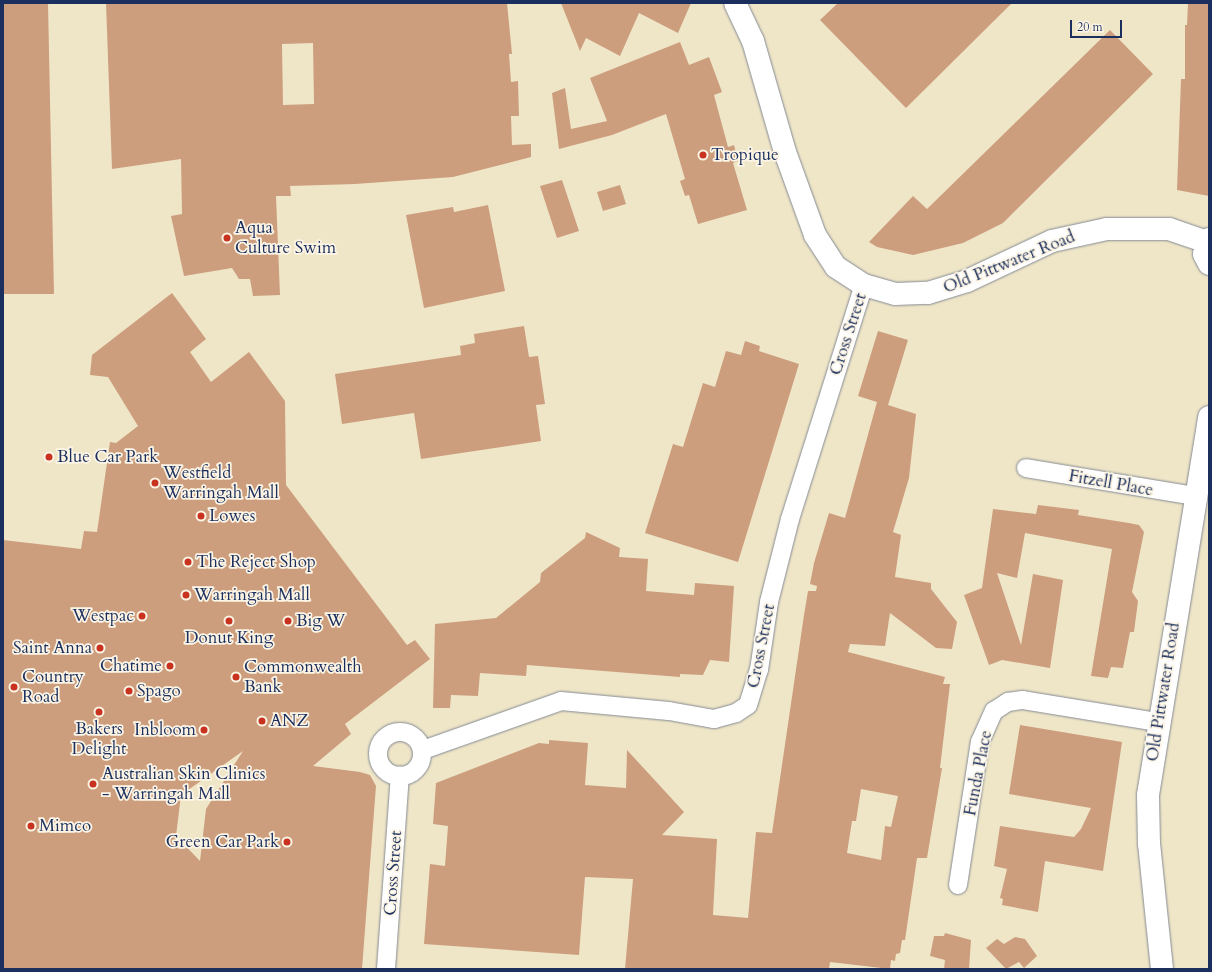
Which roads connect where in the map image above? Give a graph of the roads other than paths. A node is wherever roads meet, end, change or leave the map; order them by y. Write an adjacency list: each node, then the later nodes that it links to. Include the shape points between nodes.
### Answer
1 (735, 3): 4 (street, Old Pittwater Road, via 753,41 785,152 814,234 836,266)
2 (1208, 241): 3 (street, via 1204,254); 4 (street, Old Pittwater Road, via 1169,229 1107,229 1052,241 967,280 928,293 895,294)
3 (1209, 264)
4 (864, 285): 9 (street, Cross Street, via 790,519 770,602 759,670 748,705 736,713 714,719 561,701)
5 (1209, 417): 7 (street, Old Pittwater Road)
6 (1026, 468): 7 (street, Fitzell Place)
7 (1196, 496): 8 (street, Old Pittwater Road)
8 (1158, 722): 11 (street, Funda Place, via 1023,700 1008,702 994,711 980,742); 13 (street, Old Pittwater Road, via 1148,795 1149,844)
9 (422, 750): 10 (street, via 418,768 412,773); 10 (street, via 419,742 407,732 395,732 383,740 379,747 379,762 392,774)
10 (400, 776): 12 (street, Cross Street)
11 (958, 885)
12 (386, 969)
13 (1162, 969)

